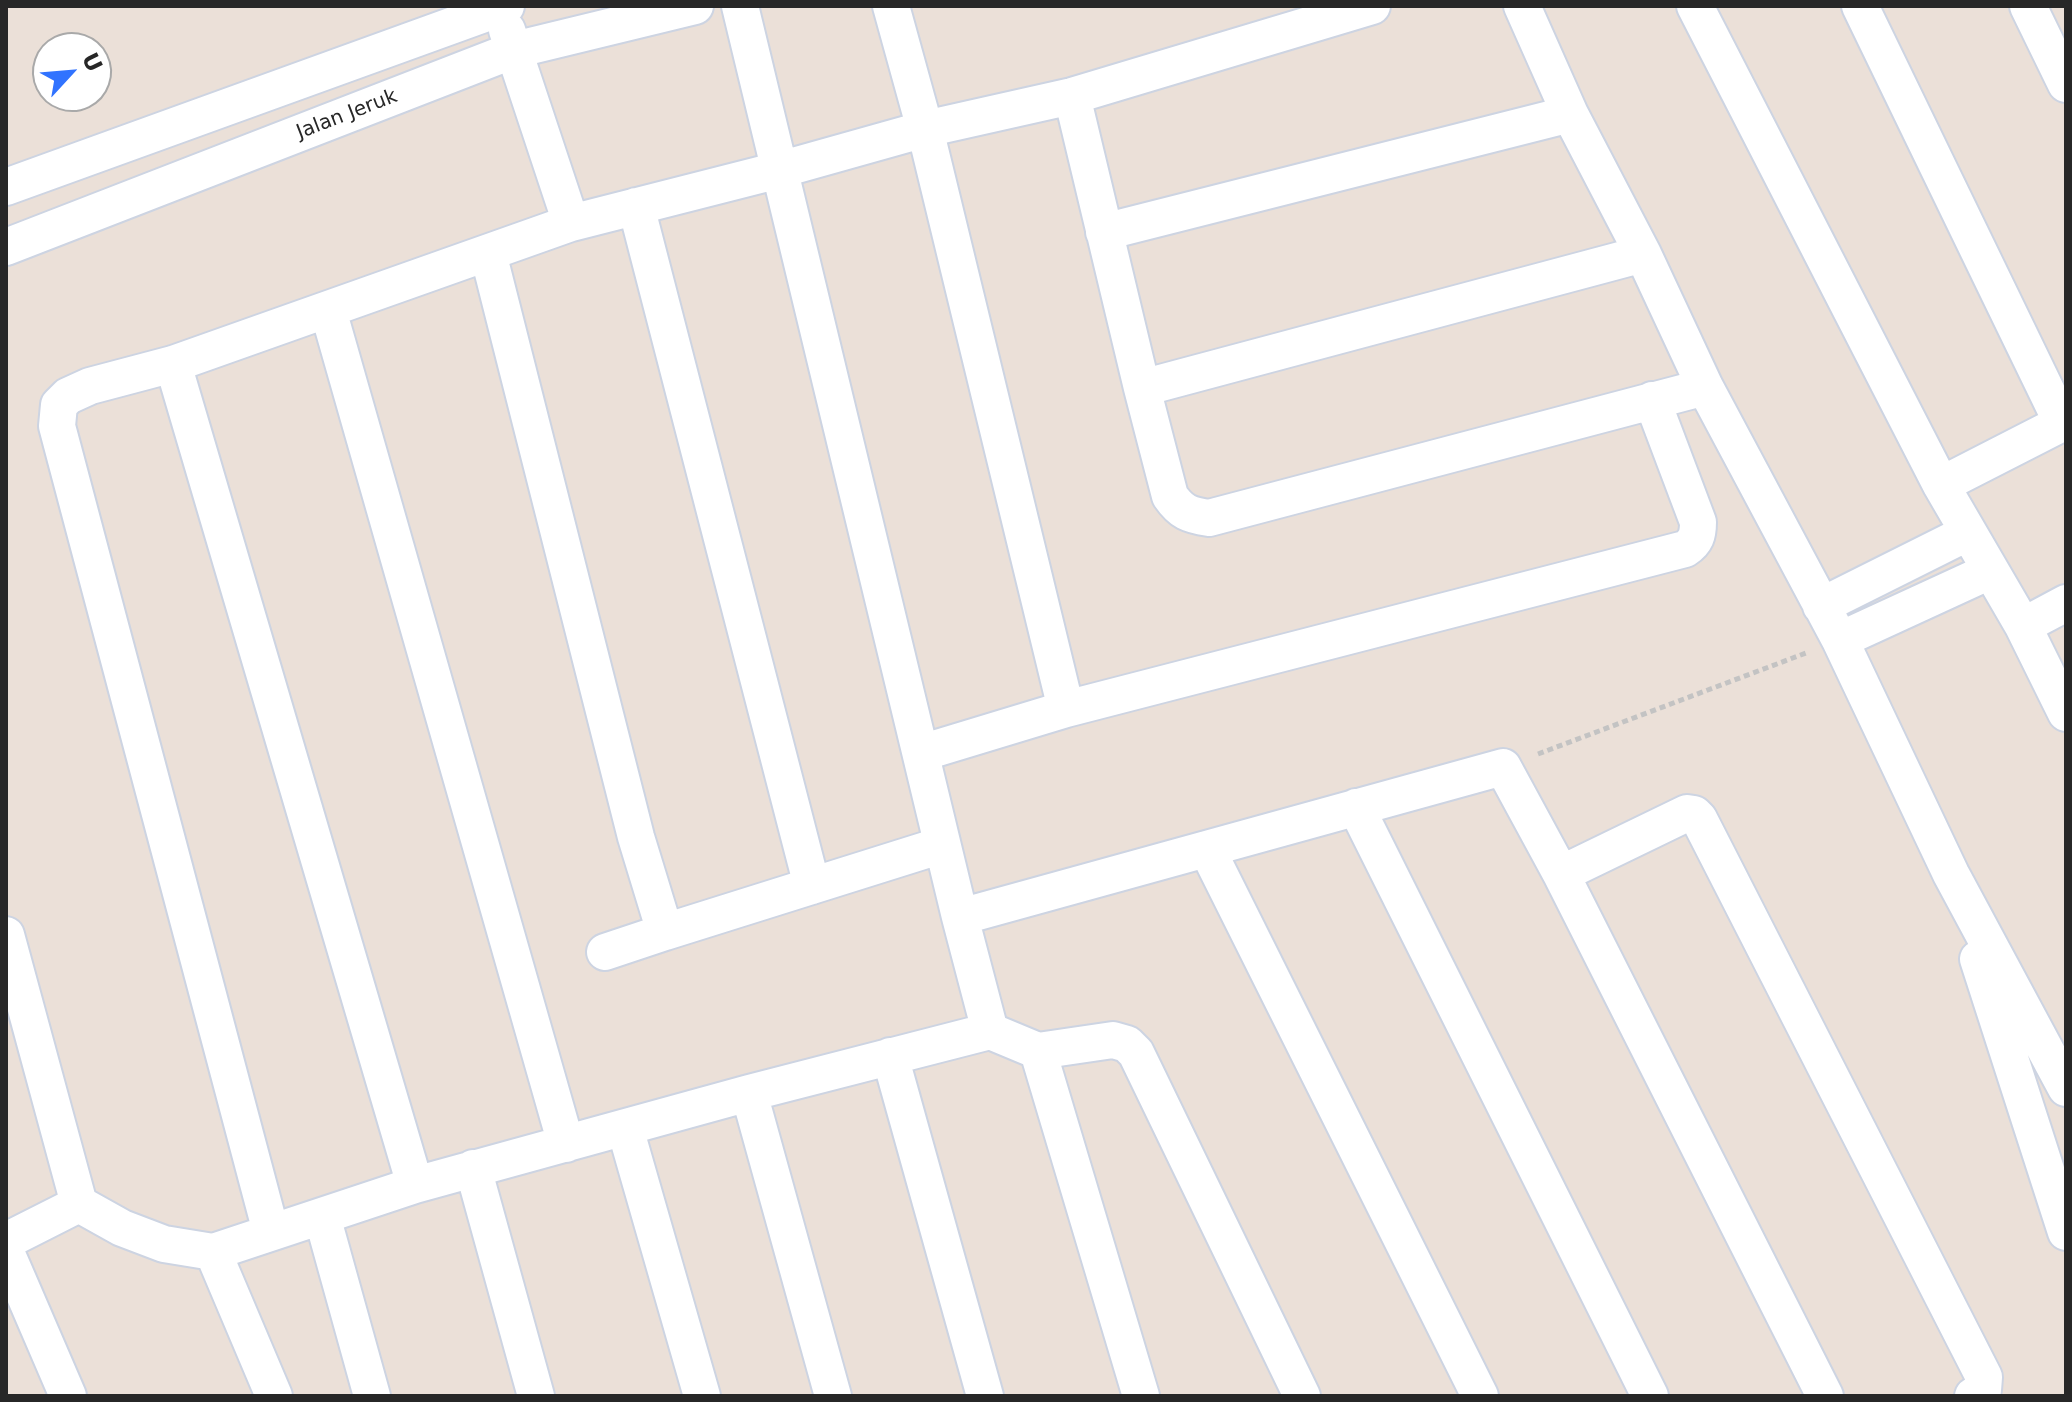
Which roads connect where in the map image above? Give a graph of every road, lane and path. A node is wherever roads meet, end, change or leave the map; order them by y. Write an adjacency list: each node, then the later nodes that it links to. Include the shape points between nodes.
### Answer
1 (501, 6): 10 (street); 16 (street)
2 (695, 6): 10 (street, Jalan Jeruk)
3 (740, 6): 15 (street)
4 (891, 6): 14 (street)
5 (1372, 6): 12 (street)
6 (1522, 6): 13 (street)
7 (1695, 6): 29 (street)
8 (1860, 6): 28 (street)
9 (2028, 6): 11 (street)
10 (514, 50): 18 (street); 20 (street, Jalan Jeruk)
11 (2066, 84)
12 (1072, 96): 14 (street); 19 (street)
13 (1570, 114): 19 (street); 22 (street)
14 (925, 129): 15 (street); 36 (street)
15 (779, 170): 17 (street); 38 (street)
16 (6, 187)
17 (636, 206): 18 (street); 45 (street)
18 (571, 223): 21 (street)
19 (1104, 232): 26 (street)
20 (6, 247)
21 (488, 253): 23 (street); 47 (street, via 636,837)
22 (1643, 254): 25 (street); 26 (street)
23 (328, 310): 24 (street); 56 (street)
24 (173, 364): 58 (street); 61 (street, via 68,396 59,405 57,426)
25 (1705, 387): 27 (street); 33 (street)
26 (1142, 388): 27 (street, via 1170,496 1192,515 1209,518)
27 (1652, 400): 36 (street, via 1698,522 1694,543 1685,549)
28 (2064, 422): 29 (street)
29 (1941, 485): 30 (street)
30 (1967, 533): 31 (street); 33 (street)
31 (1990, 571): 34 (street); 35 (street)
32 (2066, 603): 34 (street)
33 (1821, 606): 35 (street)
34 (2023, 626): 37 (street)
35 (1840, 640): 39 (path); 44 (street)
36 (1066, 709): 38 (street)
37 (2066, 713)
38 (921, 753): 41 (street)
39 (1503, 767): 40 (street); 43 (street)
40 (1356, 807): 42 (street); 76 (street)
41 (942, 845): 45 (street); 46 (street)
42 (1207, 849): 46 (street); 75 (street)
43 (1561, 874): 77 (street); 78 (street, via 1687,813 1699,819 1984,1377 1983,1390)
44 (1951, 874): 53 (street); 62 (street)
45 (812, 886): 47 (street)
46 (960, 917): 50 (street)
47 (665, 932): 49 (street)
48 (6, 935): 59 (street)
49 (605, 952)
50 (990, 1031): 51 (street); 52 (street)
51 (1038, 1051): 73 (street); 74 (street, via 1113,1040 1136,1053)
52 (890, 1056): 54 (street); 72 (street)
53 (2066, 1088)
54 (749, 1093): 55 (street); 71 (street)
55 (625, 1128): 56 (street); 70 (street)
56 (566, 1144): 57 (street)
57 (473, 1168): 58 (street); 69 (street)
58 (415, 1185): 60 (street)
59 (79, 1204): 63 (street); 65 (street, via 164,1244)
60 (322, 1216): 61 (street); 68 (street)
61 (271, 1232): 65 (street)
62 (2066, 1232)
63 (6, 1241)
64 (6, 1252): 66 (street)
65 (213, 1252): 67 (street)
66 (68, 1396)
67 (274, 1396)
68 (372, 1396)
69 (536, 1396)
70 (702, 1396)
71 (833, 1396)
72 (985, 1396)
73 (1141, 1396)
74 (1302, 1396)
75 (1480, 1396)
76 (1650, 1396)
77 (1825, 1396)
78 (1973, 1396)

